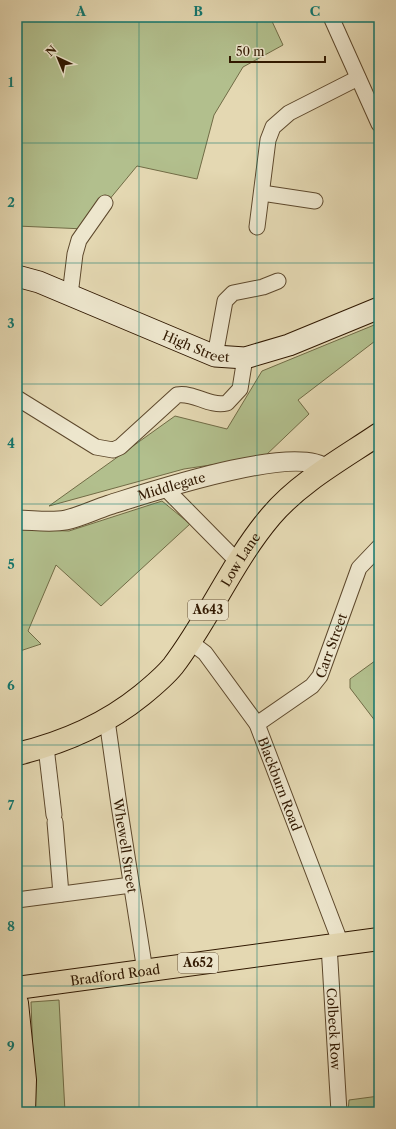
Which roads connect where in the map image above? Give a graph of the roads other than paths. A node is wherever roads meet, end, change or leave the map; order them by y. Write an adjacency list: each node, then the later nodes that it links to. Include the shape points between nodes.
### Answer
1 (331, 17): 2 (street)
2 (358, 78): 3 (street); 4 (street, via 289,113 273,126 268,140)
3 (379, 124)
4 (262, 193): 5 (street); 7 (street)
5 (315, 200)
6 (105, 203): 10 (street, via 79,240)
7 (257, 227)
8 (17, 276): 10 (main road, High Street)
9 (278, 281): 12 (street, via 263,287 232,293 225,301)
10 (70, 295): 12 (main road, High Street)
11 (379, 308): 13 (main road, High Street, via 289,345)
12 (214, 356): 13 (main road, High Street)
13 (245, 358): 14 (street, via 240,389 227,403 213,404 185,393 177,395 120,447 113,450 96,447)
14 (17, 398)
15 (379, 434): 16 (main road, Low Lane / A643)
16 (326, 469): 17 (street, Middlegate, via 320,464 286,461 246,467); 20 (main road, Low Lane / A643, via 283,502)
17 (166, 488): 18 (street, Middlegate, via 65,520); 20 (street)
18 (17, 520)
19 (379, 547): 23 (street, Carr Street, via 359,568 320,676 312,686)
20 (238, 562): 21 (main road, Low Lane / A643)
21 (189, 642): 22 (main road, Low Lane / A643, via 164,676 130,705); 23 (street, Blackburn Road, via 205,654)
22 (107, 720): 24 (main road, Low Lane / A643, via 79,735); 26 (street, Whewell Street)
23 (257, 724): 30 (street, Blackburn Road)
24 (46, 747): 25 (main road, Low Lane / A643); 27 (street)
25 (17, 754)
26 (131, 886): 27 (street); 31 (street, Whewell Street)
27 (61, 894): 28 (street)
28 (17, 900)
29 (379, 939): 30 (main road, Bradford Road / A652)
30 (335, 945): 31 (main road, Bradford Road / A652); 35 (street, Colbeck Row)
31 (145, 971): 32 (main road, Bradford Road / A652)
32 (17, 988)
33 (17, 1003): 34 (main road, via 25,1080)
34 (24, 1112)
35 (339, 1112)

